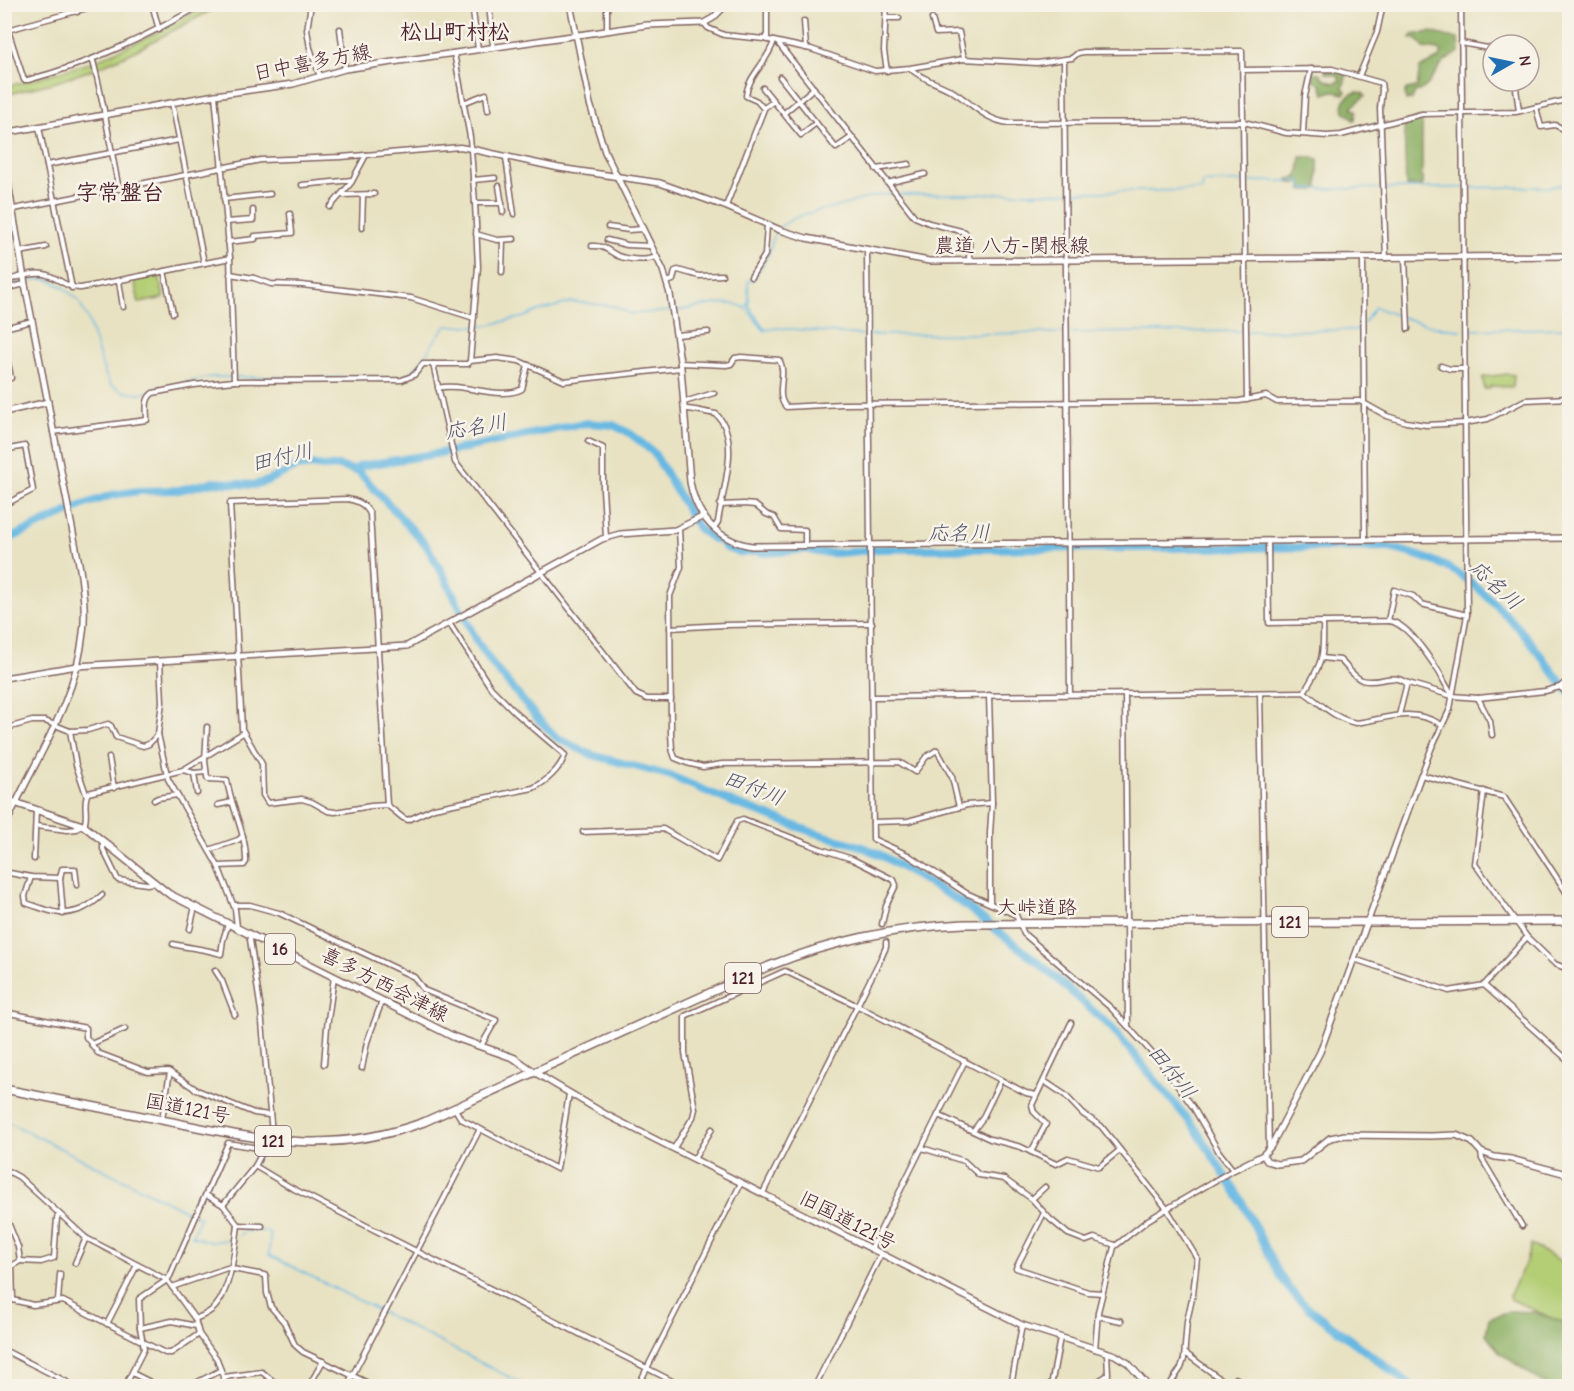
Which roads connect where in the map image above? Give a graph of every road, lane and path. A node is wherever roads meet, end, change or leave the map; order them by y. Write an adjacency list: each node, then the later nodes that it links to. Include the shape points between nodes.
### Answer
1 (75, 4): 15 (street)
2 (102, 4): 15 (street)
3 (152, 4): 24 (street)
4 (203, 4): 24 (street)
5 (310, 4): 43 (street, via 307,30)
6 (472, 4): 33 (street)
7 (489, 4): 30 (street)
8 (570, 4): 26 (street)
9 (607, 4): 25 (street)
10 (727, 4): 21 (street)
11 (886, 4): 17 (street)
12 (1383, 4): 44 (street, via 1377,32)
13 (1461, 4): 29 (street)
14 (767, 10): 27 (street)
15 (77, 12): 23 (street)
16 (4, 18): 23 (street)
17 (886, 18): 18 (street); 42 (street)
18 (899, 18)
19 (932, 19): 35 (street, via 936,33 959,32)
20 (804, 21): 32 (street)
21 (704, 23): 25 (street, 日中喜多方線, via 655,24); 27 (street, via 724,35)
22 (340, 29): 39 (street)
23 (6, 30): 36 (street, via 24,80)
24 (159, 30): 36 (street)
25 (607, 31): 26 (street, 日中喜多方線)
26 (576, 36): 30 (street, 日中喜多方線); 83 (street, via 590,104)
27 (767, 40): 28 (street)
28 (776, 42): 32 (street); 47 (street); 56 (street, via 746,94)
29 (1461, 43): 31 (street); 60 (street)
30 (493, 46): 33 (street, 日中喜多方線)
31 (1481, 47)
32 (806, 48): 42 (street, via 865,69)
33 (478, 49): 34 (street, 日中喜多方線)
34 (454, 53): 39 (street, 日中喜多方線); 54 (street)
35 (964, 59): 37 (street, via 1037,63); 38 (street)
36 (93, 60): 61 (street)
37 (1064, 60): 41 (street, via 1084,52 1242,51); 64 (street)
38 (910, 68): 42 (street); 64 (street, via 996,122)
39 (345, 69): 43 (street, 日中喜多方線)
40 (1311, 69): 41 (street); 44 (street, via 1332,69); 69 (street)
41 (1243, 70): 62 (street)
42 (887, 71)
43 (320, 76): 49 (street, 日中喜多方線, via 293,84)
44 (1359, 76): 65 (street, via 1382,85)
45 (780, 77): 52 (street)
46 (763, 88): 51 (street)
47 (814, 88): 52 (street); 70 (street)
48 (1517, 93): 58 (street)
49 (215, 95): 53 (street, 日中喜多方線); 79 (street)
50 (1569, 99): 55 (street)
51 (774, 101): 56 (street); 59 (street)
52 (799, 101): 59 (street); 63 (street)
53 (172, 103): 61 (street, 日中喜多方線); 71 (street)
54 (463, 104): 57 (street, via 486,94); 72 (street)
55 (1536, 107): 58 (street); 67 (street, via 1541,127 1555,125)
56 (764, 108): 99 (street)
57 (488, 110)
58 (1519, 111): 60 (street)
59 (784, 113): 63 (street, via 801,135)
60 (1462, 113): 65 (street, via 1422,114); 124 (street)
61 (104, 115): 66 (street, 日中喜多方線); 73 (street)
62 (1244, 122): 64 (street); 69 (street); 129 (street)
63 (816, 123): 70 (street, via 836,148)
64 (1064, 123): 130 (street)
65 (1382, 125): 69 (street, via 1341,135); 127 (street)
66 (39, 127): 68 (street, 日中喜多方線); 78 (street)
67 (1569, 132)
68 (4, 133)
69 (1303, 133)
70 (852, 137): 80 (street)
71 (179, 140): 73 (street); 82 (street)
72 (471, 149): 74 (street); 75 (street, 農道 八方-関根線); 86 (street)
73 (112, 153): 78 (street); 90 (street)
74 (366, 155): 79 (street, via 261,160); 85 (street)
75 (506, 158): 83 (street, 農道 八方-関根線); 106 (street)
76 (4, 159): 101 (street)
77 (909, 164): 80 (street)
78 (47, 165): 96 (street)
79 (222, 168): 82 (street); 95 (street)
80 (876, 168): 87 (street)
81 (925, 174): 87 (street)
82 (187, 176): 90 (street); 132 (street)
83 (615, 176): 99 (street, 農道 八方-関根線, via 660,183); 111 (street)
84 (495, 178): 86 (street)
85 (353, 180): 88 (street); 92 (street)
86 (473, 180): 98 (street)
87 (887, 183): 131 (street, via 915,217 965,232)
88 (302, 185)
89 (499, 186): 97 (street)
90 (119, 189): 96 (street)
91 (270, 194): 95 (street)
92 (342, 195): 93 (street); 100 (street)
93 (363, 195): 94 (street); 110 (street)
94 (374, 195)
95 (225, 199): 107 (street)
96 (55, 201): 101 (street); 144 (street)
97 (502, 202): 98 (street); 104 (street)
98 (475, 203): 112 (street)
99 (726, 206): 108 (street, 農道 八方-関根線)
100 (330, 207)
101 (12, 210): 103 (street); 121 (street)
102 (253, 210): 107 (street, via 253,220)
103 (4, 211)
104 (503, 212)
105 (290, 214): 116 (street, via 292,233)
106 (514, 214)
107 (226, 222): 116 (street)
108 (768, 224): 120 (street, 農道 八方-関根線, via 806,238); 138 (street, via 764,257)
109 (608, 227): 111 (street)
110 (362, 228)
111 (642, 229): 118 (street)
112 (476, 234): 114 (street); 147 (street)
113 (514, 239): 114 (street)
114 (503, 240): 134 (street)
115 (607, 240): 118 (street)
116 (228, 242): 125 (street)
117 (592, 246): 123 (street, via 604,247 621,257)
118 (650, 246): 123 (street)
119 (46, 248): 121 (street)
120 (867, 249): 131 (street, 農道 八方-関根線, via 929,261); 170 (street)
121 (20, 252): 137 (street)
122 (1569, 256): 124 (street, 農道 八方-関根線)
123 (656, 257): 141 (street)
124 (1463, 257): 128 (street, 農道 八方-関根線); 159 (street)
125 (230, 258): 132 (street); 135 (street)
126 (1363, 258): 127 (street, 農道 八方-関根線); 129 (street, 農道 八方-関根線); 168 (street)
127 (1386, 258): 128 (street, 農道 八方-関根線)
128 (1405, 258): 150 (street)
129 (1245, 259): 130 (street, 農道 八方-関根線); 165 (street)
130 (1065, 261): 131 (street, 農道 八方-関根線); 169 (street)
131 (969, 262)
132 (204, 264): 133 (street)
133 (164, 272): 140 (street); 146 (street)
134 (502, 272)
135 (230, 274): 147 (street, via 271,284 411,298); 161 (street)
136 (722, 275): 141 (street, via 699,276 678,270 673,280)
137 (25, 276): 139 (street); 142 (street); 144 (street, via 45,274)
138 (751, 277)
139 (4, 281)
140 (118, 281): 144 (street); 145 (street)
141 (667, 282): 152 (street)
142 (25, 284): 143 (street); 148 (street)
143 (4, 289)
144 (72, 289)
145 (123, 307)
146 (173, 313)
147 (474, 318): 154 (street)
148 (33, 321): 149 (street); 166 (street)
149 (4, 328)
150 (1408, 329)
151 (708, 332): 152 (street)
152 (676, 335): 157 (street)
153 (4, 342): 160 (street, via 11,378)
154 (470, 361): 155 (street); 156 (street, via 497,358)
155 (433, 364): 161 (street, via 423,364 414,375 402,380); 162 (street)
156 (528, 365): 157 (street, via 564,381); 162 (street, via 522,389 517,391)
157 (680, 366): 167 (street); 170 (street, via 726,365 741,357 776,359 783,366 783,405)
158 (1441, 366): 159 (street)
159 (1465, 369): 173 (street)
160 (4, 379)
161 (234, 381): 174 (street, via 153,393 147,398 147,420)
162 (438, 388): 191 (street, via 455,462)
163 (714, 393): 167 (street)
164 (1569, 398): 173 (street, via 1525,400 1494,417)
165 (1246, 400): 168 (street, via 1266,396 1277,402); 169 (street)
166 (48, 402): 172 (street); 174 (street)
167 (684, 402): 171 (street)
168 (1364, 402): 173 (street, via 1406,422); 185 (street)
169 (1066, 403): 170 (street); 189 (street)
170 (869, 404): 188 (street)
171 (685, 409): 179 (street, via 716,414 726,431 727,474); 180 (street, via 692,489)
172 (4, 412)
173 (1465, 423): 186 (street)
174 (53, 432): 202 (street, via 84,603)
175 (588, 441): 183 (street, via 603,448)
176 (4, 450): 178 (street, via 25,446 33,490)
177 (4, 489): 178 (street)
178 (6, 504)
179 (720, 505): 181 (street); 190 (street, via 755,505 774,517 781,529 805,530)
180 (702, 517): 181 (street); 182 (street)
181 (714, 528): 190 (street, via 727,539 746,545)
182 (679, 529): 183 (street); 197 (street, via 681,567 670,596)
183 (606, 537): 191 (street)
184 (1569, 538): 186 (street)
185 (1365, 539): 186 (street); 187 (street)
186 (1466, 539): 192 (street)
187 (1268, 542): 189 (street); 195 (street, via 1269,623)
188 (870, 543): 189 (street); 190 (street); 196 (street)
189 (1068, 544): 209 (street)
190 (805, 545)
191 (540, 572): 193 (street); 216 (street, via 636,694 647,699)
192 (1467, 615): 194 (street, via 1422,604 1413,596 1394,590); 212 (street)
193 (451, 621): 198 (street, via 407,646); 245 (street, via 491,688 565,755 563,761 533,788 434,808 408,820)
194 (1388, 621): 195 (street); 212 (street, via 1400,624 1412,636)
195 (1323, 622): 200 (street)
196 (872, 623): 197 (street); 214 (street)
197 (670, 628): 216 (street)
198 (379, 648): 199 (street); 199 (street, via 370,514 365,505 347,499 230,502); 245 (street)
199 (238, 657): 201 (street); 223 (street)
200 (1322, 658): 205 (street, via 1340,660 1361,680 1390,678); 207 (street)
201 (160, 660): 202 (street); 224 (street, via 162,702)
202 (77, 666): 203 (street); 219 (street)
203 (4, 678)
204 (1569, 679): 206 (street)
205 (1407, 683): 212 (street); 217 (street)
206 (1561, 686): 213 (street); 215 (street, via 1535,693)
207 (1304, 692): 208 (street); 217 (street, via 1332,714 1350,722)
208 (1260, 693): 210 (street); 271 (street)
209 (1070, 694): 210 (street); 211 (street)
210 (1125, 694): 274 (street)
211 (989, 695): 214 (street); 243 (street)
212 (1452, 695): 215 (street); 218 (street)
213 (1569, 696)
214 (872, 697): 228 (street)
215 (1478, 698): 225 (street, via 1490,721)
216 (671, 699): 228 (street, via 673,755 687,763 708,767)
217 (1399, 715): 218 (street, via 1428,717)
218 (1442, 725): 233 (street)
219 (54, 726): 221 (street, via 32,721); 222 (street); 241 (street)
220 (207, 727): 226 (street)
221 (4, 729)
222 (70, 731): 224 (street, via 108,724 116,737 143,746); 237 (street)
223 (243, 733): 226 (street); 245 (street, via 260,757 263,795 268,803 312,801 335,812)
224 (158, 734): 232 (street)
225 (1492, 735)
226 (206, 756): 229 (street); 230 (street)
227 (109, 758): 234 (street)
228 (872, 763): 246 (street, via 903,763 915,772 937,750 952,777); 248 (street)
229 (183, 770): 231 (street); 232 (street)
230 (206, 772): 231 (street); 242 (street, via 208,778 226,780)
231 (194, 773): 236 (street)
232 (167, 774): 234 (street); 238 (street)
233 (1421, 775): 235 (street); 272 (street)
234 (114, 788): 237 (street)
235 (1484, 791): 264 (street, via 1504,797); 269 (street, via 1474,864)
236 (197, 793)
237 (86, 794): 249 (street, via 87,818)
238 (177, 795): 240 (street); 255 (street)
239 (4, 799): 241 (main road, 喜多方西会津線 / 16)
240 (154, 800)
241 (16, 802): 247 (main road, 喜多方西会津線 / 16); 251 (street)
242 (232, 802): 244 (street); 253 (street)
243 (992, 803): 246 (street); 265 (street)
244 (218, 805)
245 (387, 806)
246 (959, 807): 248 (street, via 908,821)
247 (36, 810): 249 (main road, 喜多方西会津線 / 16); 250 (street)
248 (873, 822): 265 (street, via 872,838 876,842 908,855 966,893)
249 (82, 825): 250 (street, via 67,830); 254 (main road, 喜多方西会津線 / 16)
250 (36, 826): 256 (street)
251 (4, 829)
252 (583, 832): 275 (street, via 663,829 717,860 737,821 743,819 858,861 894,879 896,885)
253 (243, 836): 255 (street); 257 (street, via 244,865)
254 (103, 840): 261 (main road, 喜多方西会津線 / 16); 261 (street, via 102,849 118,880)
255 (209, 850): 257 (street)
256 (34, 859)
257 (218, 866): 266 (street)
258 (4, 872): 259 (street)
259 (31, 877): 260 (street); 268 (street, via 26,903)
260 (60, 878): 262 (street, via 62,869 74,869); 268 (street)
261 (153, 883): 267 (main road, 喜多方西会津線 / 16)
262 (77, 885)
263 (102, 895): 268 (street, via 89,906)
264 (1569, 898)
265 (990, 903): 276 (street, via 1013,912)
266 (234, 905): 277 (street); 296 (street, via 279,913 414,977 424,990 495,1020)
267 (195, 906): 273 (main road, 喜多方西会津線 / 16); 278 (street)
268 (63, 914)
269 (1515, 921): 270 (highway, 大峠道路 / 121); 272 (highway, 大峠道路 / 121); 280 (street)
270 (1569, 921)
271 (1265, 922): 272 (highway, 大峠道路 / 121); 274 (highway, 大峠道路 / 121); 319 (street)
272 (1367, 922): 283 (street)
273 (228, 923): 277 (main road, 喜多方西会津線 / 16); 282 (street, via 221,954)
274 (1128, 923): 276 (highway, 大峠道路 / 121); 293 (street)
275 (882, 924)
276 (1015, 924): 293 (street); 302 (highway, 大峠道路 / 121, via 920,927 869,935 793,957)
277 (237, 927): 279 (main road, 喜多方西会津線 / 16)
278 (190, 929)
279 (249, 933): 286 (main road, 喜多方西会津線 / 16); 309 (street, via 261,1011)
280 (1527, 937): 285 (street, via 1555,964); 287 (street)
281 (886, 942): 289 (street)
282 (172, 944)
283 (1353, 959): 287 (street, via 1449,992); 319 (street, via 1320,1052)
284 (215, 970): 291 (street)
285 (1569, 970)
286 (334, 977): 288 (main road, 喜多方西会津線 / 16); 299 (street)
287 (1484, 985): 298 (street)
288 (382, 1001): 296 (main road, 喜多方西会津線 / 16); 300 (street)
289 (858, 1005): 297 (street); 318 (street, via 785,971 685,1016 685,1053 695,1108); 331 (street)
290 (4, 1012): 295 (street, via 86,1028)
291 (235, 1015)
292 (1071, 1023): 304 (street)
293 (1128, 1026): 327 (street, via 1193,1107)
294 (125, 1029): 295 (street)
295 (91, 1044): 301 (street, via 98,1053 148,1072)
296 (481, 1046): 302 (main road, 喜多方西会津線 / 16, via 514,1058)
297 (965, 1061): 303 (street); 310 (street)
298 (1569, 1062)
299 (324, 1064)
300 (362, 1068)
301 (170, 1072): 309 (street, via 197,1090 254,1113); 311 (street)
302 (534, 1072): 306 (street, 旧国道121号); 308 (highway, 国道121号 / 121)
303 (1001, 1080): 307 (street); 314 (street)
304 (1044, 1081): 307 (street); 320 (street, via 1100,1124)
305 (4, 1089): 311 (highway, 国道121号 / 121)
306 (569, 1094): 312 (street, via 557,1169); 318 (street, 旧国道121号)
307 (1036, 1095): 321 (street, via 1033,1109 1046,1124)
308 (455, 1109): 312 (street, via 458,1117); 315 (highway, 国道121号 / 121, via 400,1130 351,1140)
309 (269, 1115): 315 (street)
310 (938, 1115): 314 (street); 316 (street)
311 (162, 1120): 315 (highway, 国道121号 / 121)
312 (480, 1129): 345 (street)
313 (712, 1129): 324 (street)
314 (973, 1131): 321 (street)
315 (269, 1140): 317 (street)
316 (922, 1148): 333 (street, via 964,1161 979,1175 1004,1179); 344 (street)
317 (266, 1149): 325 (street); 332 (street, via 228,1143)
318 (674, 1149): 324 (street, 旧国道121号)
319 (1269, 1149): 323 (street)
320 (1120, 1150): 321 (street, via 1098,1167 1068,1158 1056,1164); 335 (street)
321 (1031, 1152)
322 (1481, 1152): 323 (street, via 1472,1142 1456,1135 1373,1134 1335,1136 1295,1163 1271,1163); 328 (street); 341 (street)
323 (1263, 1155): 327 (street)
324 (694, 1159): 329 (street, 旧国道121号)
325 (255, 1166): 334 (street); 345 (street)
326 (4, 1169): 338 (street, via 19,1177)
327 (1232, 1171): 335 (street)
328 (1569, 1175)
329 (741, 1183): 331 (street, 旧国道121号); 375 (street)
330 (1045, 1187): 333 (street)
331 (763, 1193): 344 (street, 旧国道121号)
332 (206, 1196): 334 (street); 354 (street)
333 (1032, 1199): 337 (street)
334 (223, 1205): 339 (street)
335 (1167, 1209): 343 (street); 373 (street, via 1197,1258)
336 (4, 1212): 347 (street)
337 (1044, 1213): 343 (street, via 1076,1238); 356 (street, via 1016,1268)
338 (59, 1214): 342 (street); 347 (street, via 54,1258)
339 (238, 1225): 340 (street); 352 (street)
340 (262, 1226)
341 (1522, 1226)
342 (87, 1238): 348 (street); 349 (street)
343 (1115, 1245): 356 (street)
344 (871, 1249): 346 (street, 旧国道121号)
345 (416, 1251): 375 (street); 378 (street)
346 (881, 1254): 364 (street, 旧国道121号); 391 (street)
347 (20, 1262): 350 (street)
348 (75, 1263)
349 (137, 1265): 354 (street); 363 (street)
350 (12, 1266): 351 (street); 358 (street)
351 (4, 1267)
352 (231, 1269): 355 (street); 361 (street, via 216,1306); 374 (street, via 267,1276 271,1307 295,1345)
353 (60, 1274): 359 (street)
354 (167, 1280): 355 (street); 366 (street, via 139,1299)
355 (172, 1287): 361 (street)
356 (1102, 1293): 360 (street)
357 (4, 1300): 358 (street)
358 (13, 1300): 359 (street, via 33,1305)
359 (58, 1301): 363 (street)
360 (1098, 1316): 362 (street); 370 (street)
361 (195, 1319): 365 (street)
362 (1121, 1321)
363 (107, 1324): 369 (street)
364 (1022, 1325): 368 (street, 旧国道121号); 392 (street)
365 (196, 1326): 366 (street, via 172,1321); 367 (street)
366 (140, 1328): 369 (street)
367 (199, 1334): 369 (street, via 171,1353 162,1353); 376 (street)
368 (1060, 1338): 370 (street, 旧国道121号); 393 (street)
369 (144, 1343): 377 (street)
370 (1095, 1348): 372 (street, 旧国道121号)
371 (4, 1350): 380 (street)
372 (1107, 1352): 394 (street, via 1108,1375 1100,1380); 395 (street, 旧国道121号, via 1128,1363)
373 (1185, 1353): 396 (street); 397 (street, via 1230,1386 1236,1378)
374 (322, 1360): 378 (street); 386 (street)
375 (647, 1368): 389 (street); 390 (street)
376 (221, 1370): 379 (street); 383 (street)
377 (132, 1373): 381 (street); 382 (street)
378 (353, 1376): 387 (street); 388 (street)
379 (224, 1377): 384 (street); 385 (street, via 262,1372)
380 (75, 1386)
381 (125, 1386)
382 (165, 1386)
383 (190, 1386)
384 (226, 1386)
385 (279, 1386)
386 (309, 1386)
387 (347, 1386)
388 (374, 1386)
389 (638, 1386)
390 (682, 1386)
391 (815, 1386)
392 (1011, 1386)
393 (1051, 1386)
394 (1099, 1386)
395 (1148, 1386)
396 (1169, 1386)
397 (1251, 1386)

